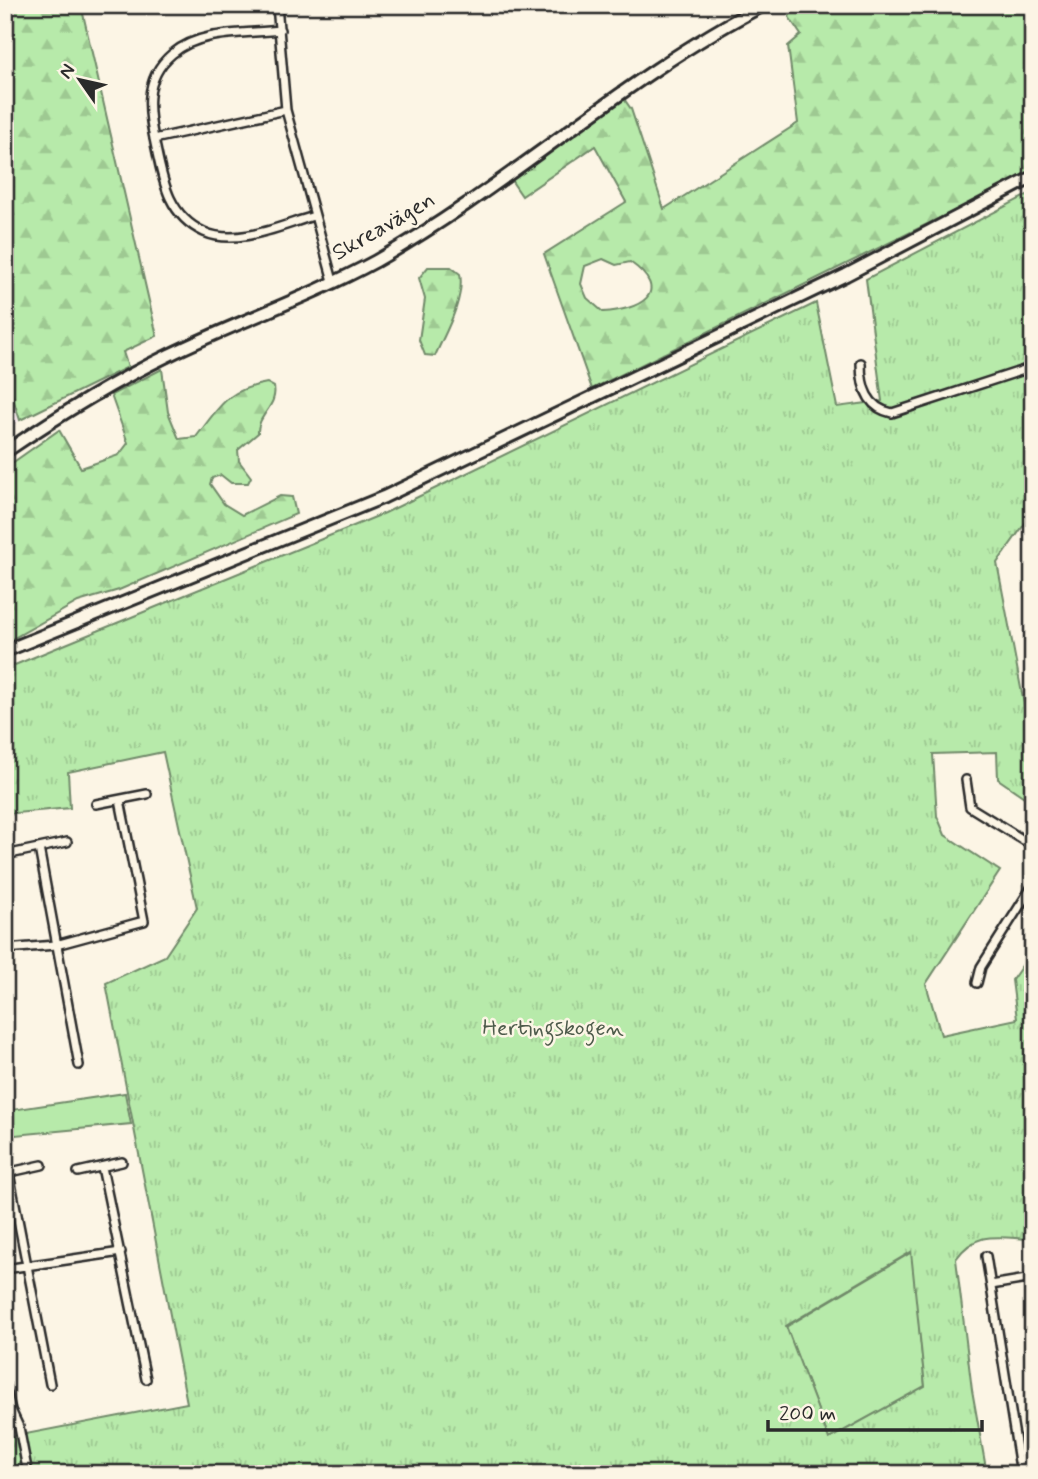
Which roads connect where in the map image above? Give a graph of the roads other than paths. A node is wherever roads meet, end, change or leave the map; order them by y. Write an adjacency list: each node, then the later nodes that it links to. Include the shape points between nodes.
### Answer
1 (277, 5): 3 (street)
2 (764, 5): 8 (main road, Skreavägen, via 671,58 436,223)
3 (280, 30): 4 (street); 5 (street, via 197,39 170,55 151,82 147,112)
4 (286, 110): 5 (street); 7 (street)
5 (154, 139): 7 (street, via 164,190 180,215 205,233 233,238)
6 (1033, 177): 12 (main road, via 846,275 384,497)
7 (314, 216): 8 (street)
8 (332, 281): 11 (main road, Skreavägen, via 132,374 56,416)
9 (861, 363): 10 (street, via 861,383 868,399 892,413)
10 (1033, 367)
11 (5, 452)
12 (5, 651)
13 (966, 780): 18 (street, via 970,807)
14 (147, 794): 15 (street)
15 (120, 800): 16 (street); 22 (street, via 144,921)
16 (96, 804)
17 (67, 842): 19 (street)
18 (1033, 846)
19 (39, 848): 20 (street); 22 (street)
20 (10, 854)
21 (1033, 885): 24 (street, via 981,967)
22 (56, 946): 23 (street); 25 (street)
23 (5, 949)
24 (977, 983)
25 (79, 1065)
26 (122, 1162): 28 (street)
27 (42, 1165): 30 (street)
28 (102, 1167): 29 (street); 31 (street)
29 (78, 1172)
30 (7, 1173): 33 (street)
31 (121, 1252): 33 (street); 37 (street)
32 (986, 1256): 36 (street)
33 (28, 1266): 34 (street); 38 (street)
34 (5, 1269)
35 (1033, 1278): 36 (street)
36 (991, 1285): 41 (street)
37 (146, 1379)
38 (50, 1384)
39 (6, 1389): 40 (street)
40 (28, 1474)
41 (1021, 1474)

